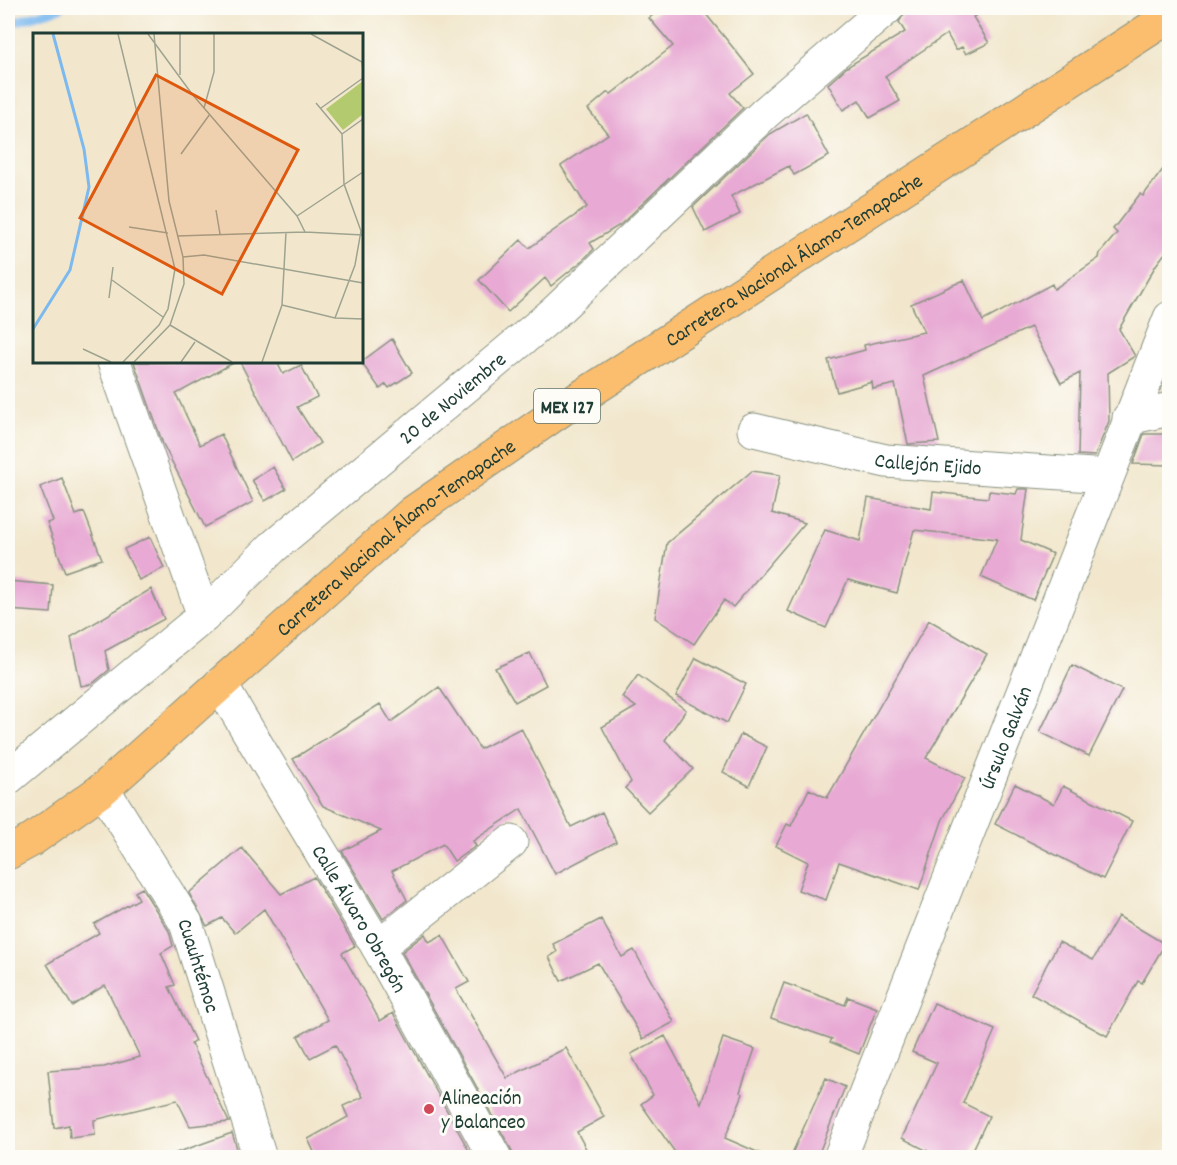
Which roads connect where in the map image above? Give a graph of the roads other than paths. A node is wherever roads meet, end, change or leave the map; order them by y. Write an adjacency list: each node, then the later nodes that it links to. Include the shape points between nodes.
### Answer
1 (887, 8): 9 (street, 20 de Noviembre, via 765,113 555,312 273,547)
2 (1170, 16): 10 (main road, Carretera Nacional Álamo-Temapache / MEX 127, via 564,408 412,513)
3 (1170, 318): 6 (street, Úrsulo Galván)
4 (114, 363): 9 (street)
5 (1170, 409): 6 (street)
6 (1129, 418): 8 (street, Úrsulo Galván)
7 (754, 430): 8 (street, Callejón Ejido, via 886,461)
8 (1107, 476): 18 (street, Úrsulo Galván)
9 (204, 616): 11 (street, 20 de Noviembre)
10 (220, 684): 12 (main road, Carretera Nacional Álamo-Temapache / MEX 127); 15 (street, Calle Álvaro Obregón)
11 (8, 778)
12 (103, 789): 14 (main road, Carretera Nacional Álamo-Temapache / MEX 127); 16 (street, Cuauhtémoc, via 186,923)
13 (511, 842): 15 (street)
14 (8, 854)
15 (378, 947): 17 (street, Calle Álvaro Obregón)
16 (260, 1158)
17 (495, 1158)
18 (840, 1158)

